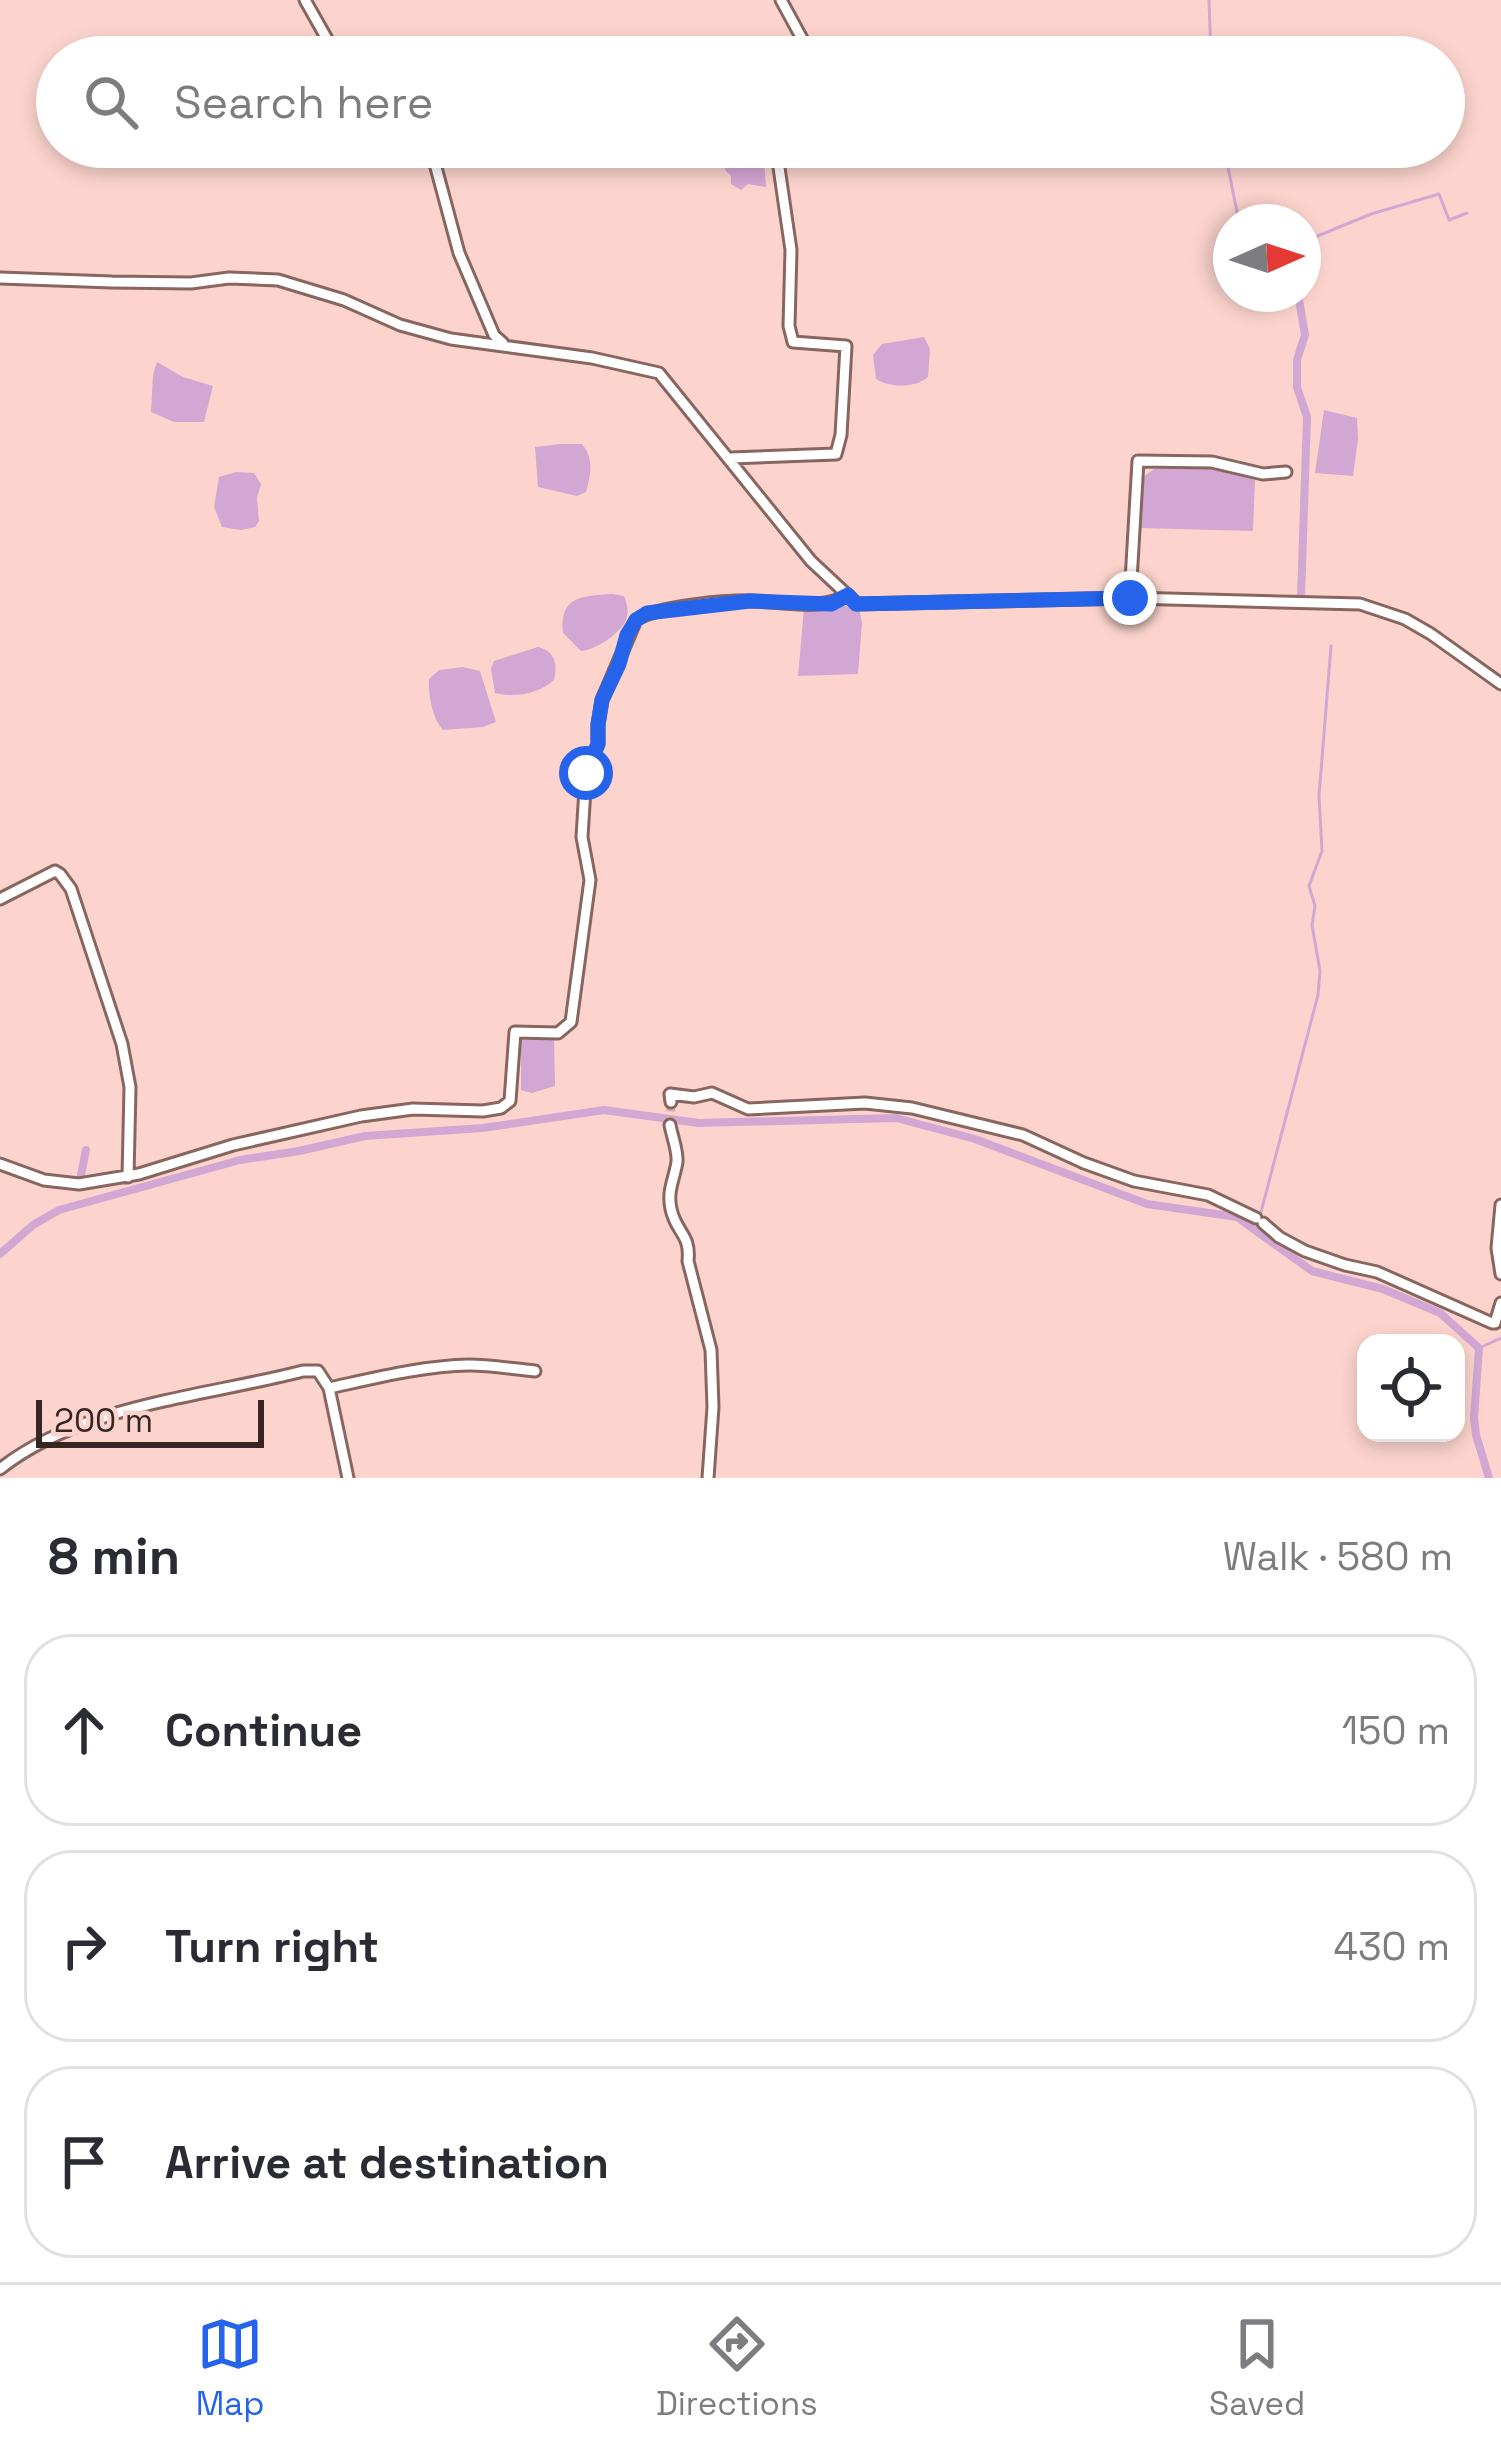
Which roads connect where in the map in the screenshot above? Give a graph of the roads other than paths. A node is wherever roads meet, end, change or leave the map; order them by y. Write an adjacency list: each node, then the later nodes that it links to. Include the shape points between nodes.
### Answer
1 (305, 0): 3 (street)
2 (781, 0): 4 (street)
3 (325, 36)
4 (801, 36)
5 (437, 168): 8 (street, via 459,253)
6 (779, 168): 9 (street, via 791,250 789,326 793,342 846,346 842,435 836,454)
7 (0, 278): 8 (street, via 278,280 400,325)
8 (505, 346): 9 (street, via 659,373)
9 (731, 458): 11 (street, via 811,561)
10 (1286, 472): 12 (street, via 1138,461)
11 (848, 595): 12 (street, via 856,604); 18 (street, via 823,604 707,604 636,620 602,700 586,773 582,837 590,880 571,1022 558,1033 515,1031 510,1101 483,1111 361,1116)
12 (1130, 598): 13 (street, via 1360,604 1418,626)
13 (1501, 684)
14 (0, 899): 18 (street, via 55,872 71,889 122,1044 130,1087)
15 (671, 1102): 21 (street, via 670,1094 712,1093 748,1109 912,1108 1023,1135 1134,1181 1208,1195 1305,1251 1377,1272 1492,1323)
16 (670, 1124): 26 (street, via 678,1158 671,1210 690,1246 711,1350)
17 (0, 1164): 18 (street, via 60,1184)
18 (128, 1177)
19 (1501, 1205): 20 (street)
20 (1501, 1274)
21 (1501, 1303)
22 (535, 1370): 23 (street, via 449,1366)
23 (329, 1388): 24 (street, via 318,1371 304,1371 171,1399 65,1432); 25 (street)
24 (0, 1469)
25 (348, 1478)
26 (708, 1478)

